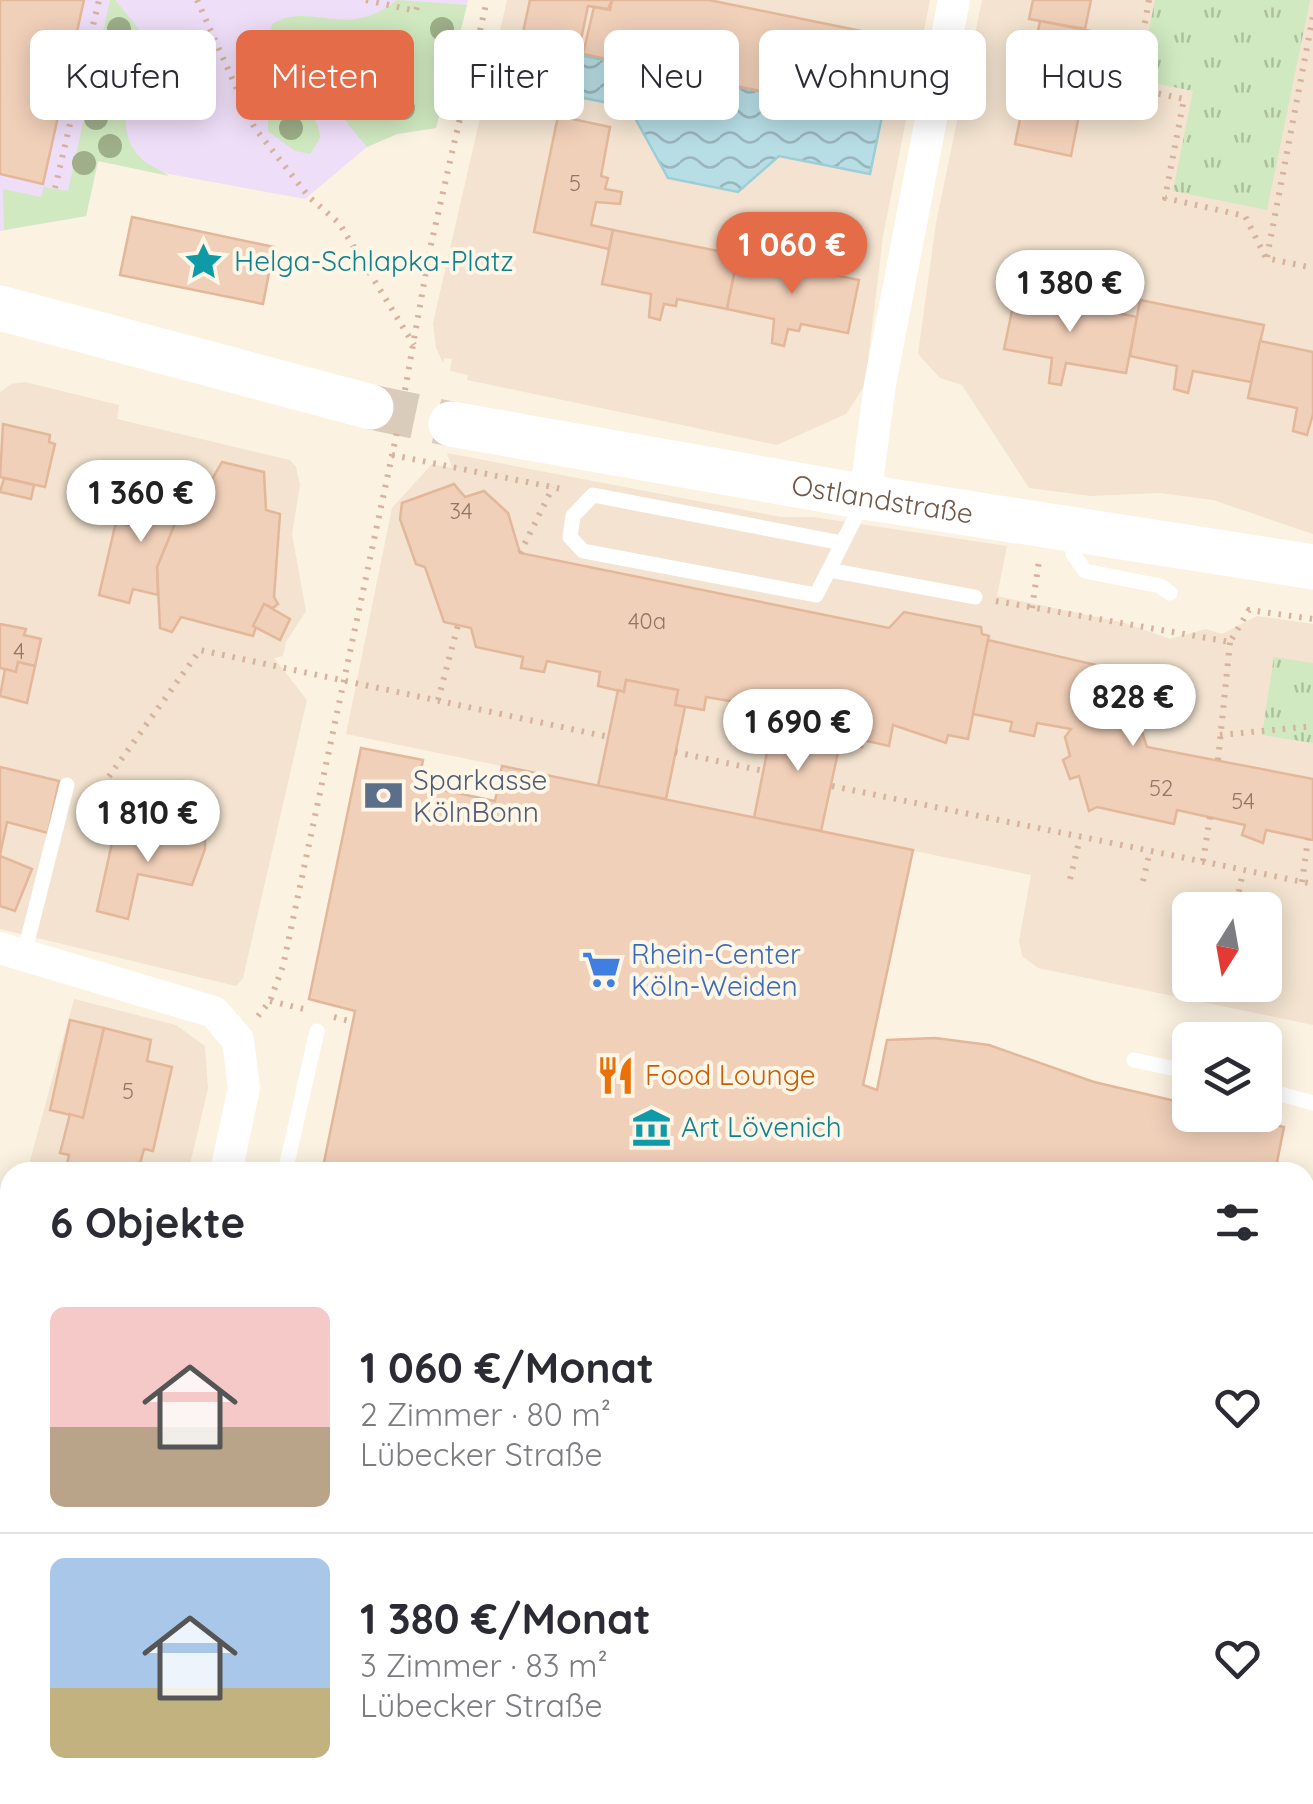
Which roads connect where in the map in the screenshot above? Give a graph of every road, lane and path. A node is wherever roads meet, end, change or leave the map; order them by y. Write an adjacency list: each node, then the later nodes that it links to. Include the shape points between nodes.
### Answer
1 (98, 0): 11 (path)
2 (196, 0): 15 (path, via 254,127 309,197 339,223)
3 (366, 0): 4 (path, via 416,11)
4 (419, 0)
5 (488, 0): 15 (path)
6 (954, 0): 9 (street)
7 (1150, 0): 12 (path, via 1133,88 1184,98 1164,198 1244,216)
8 (1313, 16): 12 (path)
9 (948, 30)
10 (931, 120): 21 (street)
11 (55, 188)
12 (1266, 258): 13 (path)
13 (1313, 268)
14 (0, 308): 16 (street)
15 (414, 346): 16 (path)
16 (391, 408): 18 (path)
17 (451, 424): 21 (street, Ostlandstraße)
18 (392, 455): 19 (path); 33 (path)
19 (552, 487): 20 (path); 24 (path)
20 (592, 494): 23 (lane); 26 (lane, via 573,516 570,537 582,552 816,595)
21 (865, 498): 22 (street, Ostlandstraße); 23 (lane)
22 (1057, 527): 25 (street, Ostlandstraße); 27 (lane, via 1085,571); 29 (path)
23 (842, 543): 26 (lane)
24 (520, 553)
25 (1313, 566)
26 (829, 570): 28 (lane)
27 (1170, 593)
28 (975, 597): 29 (path)
29 (1032, 608): 32 (path)
30 (1313, 619): 32 (path, via 1249,610)
31 (458, 625): 34 (path)
32 (1230, 642): 36 (path)
33 (342, 680): 34 (path); 43 (path, via 200,650 96,793); 57 (path, via 283,966 270,1001)
34 (438, 700): 37 (path)
35 (1313, 726): 36 (path)
36 (1220, 735): 39 (path)
37 (609, 737)
38 (676, 752): 40 (path)
39 (1218, 760)
40 (764, 770)
41 (67, 785): 43 (lane)
42 (832, 786): 45 (path)
43 (60, 813): 55 (lane)
44 (1210, 817): 48 (path)
45 (1080, 838): 47 (path); 50 (path)
46 (1308, 838): 52 (path)
47 (1150, 852): 48 (path); 51 (path)
48 (1203, 861): 49 (path)
49 (1243, 871): 52 (path); 54 (path)
50 (1070, 879)
51 (1143, 882)
52 (1302, 882): 53 (path)
53 (1313, 884)
54 (1239, 892)
55 (12, 951): 57 (street, via 182,999 214,1012)
56 (317, 1031): 63 (lane)
57 (238, 1040): 62 (street, via 244,1088)
58 (1134, 1060): 59 (lane)
59 (1172, 1068)
60 (1282, 1095): 61 (lane)
61 (1313, 1104)
62 (228, 1162)
63 (287, 1162)
64 (460, 1804): 65 (path)
65 (472, 1804)

